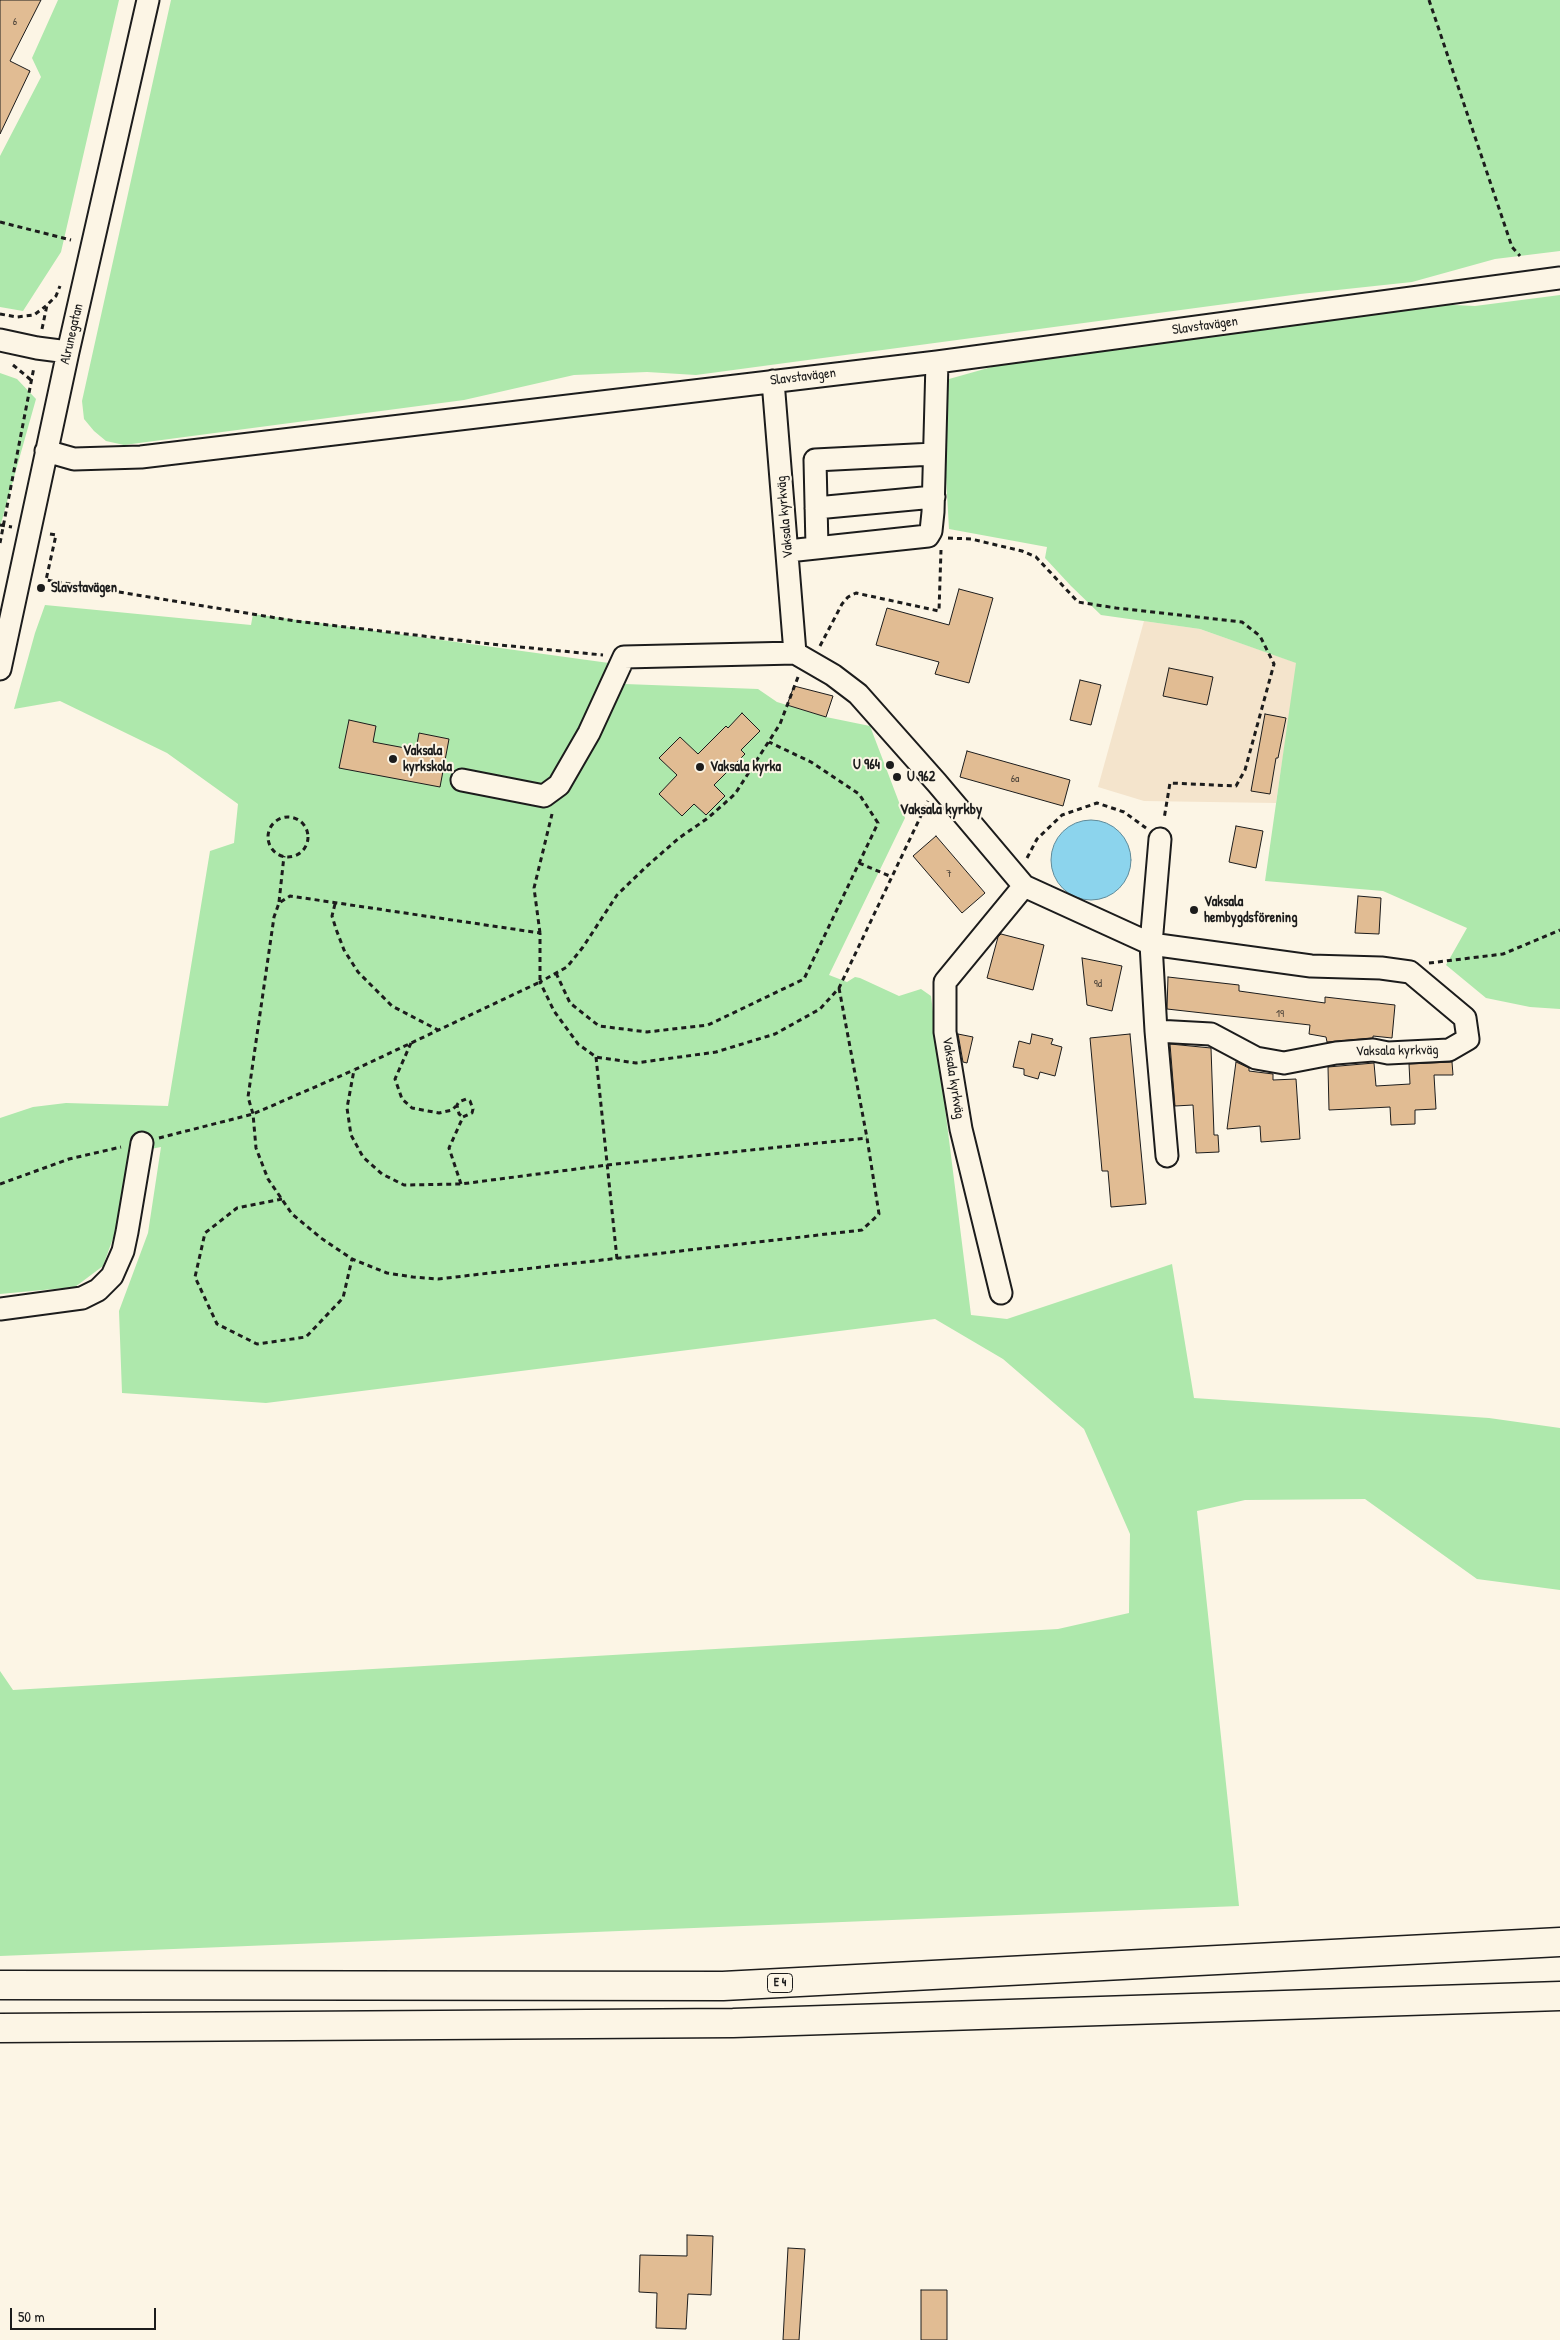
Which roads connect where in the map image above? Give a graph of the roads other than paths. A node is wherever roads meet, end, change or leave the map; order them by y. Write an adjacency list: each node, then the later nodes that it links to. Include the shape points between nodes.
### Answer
1 (148, 0): 4 (street, Alrunegatan)
2 (1560, 278): 5 (street, Slavstavägen)
3 (0, 340): 4 (street)
4 (68, 352): 7 (street, Alrunegatan)
5 (937, 362): 6 (street, Slavstavägen); 8 (street)
6 (773, 380): 7 (street, Slavstavägen, via 141,457 74,459); 12 (street, Vaksala kyrkväg)
7 (46, 451): 14 (street, Alrunegatan)
8 (934, 454): 9 (street); 10 (street, via 815,460)
9 (934, 497): 10 (street); 11 (street, via 928,536)
10 (816, 508): 11 (street)
11 (817, 547): 12 (street)
12 (788, 551): 13 (street, Vaksala kyrkväg)
13 (800, 656): 15 (street, via 624,657 589,733 559,785 544,796); 17 (street, Vaksala kyrkväg, via 858,694)
14 (0, 669)
15 (462, 780)
16 (1160, 839): 18 (street)
17 (1024, 886): 18 (street, Vaksala kyrkväg); 22 (street, Vaksala kyrkväg, via 945,982 945,1032 961,1129)
18 (1150, 944): 19 (street); 19 (street, Vaksala kyrkväg, via 1311,966 1410,972 1465,1018 1468,1039 1449,1050 1373,1050 1284,1063 1256,1058 1210,1034)
19 (1156, 1030): 21 (street)
20 (142, 1142): 23 (street, via 123,1251 112,1276 98,1290 82,1298)
21 (1167, 1156)
22 (1001, 1293)
23 (0, 1309)
24 (1560, 1942): 25 (highway, E 4, via 723,1986)
25 (0, 1985)
26 (1560, 1996): 27 (highway, via 733,2022)
27 (0, 2028)

